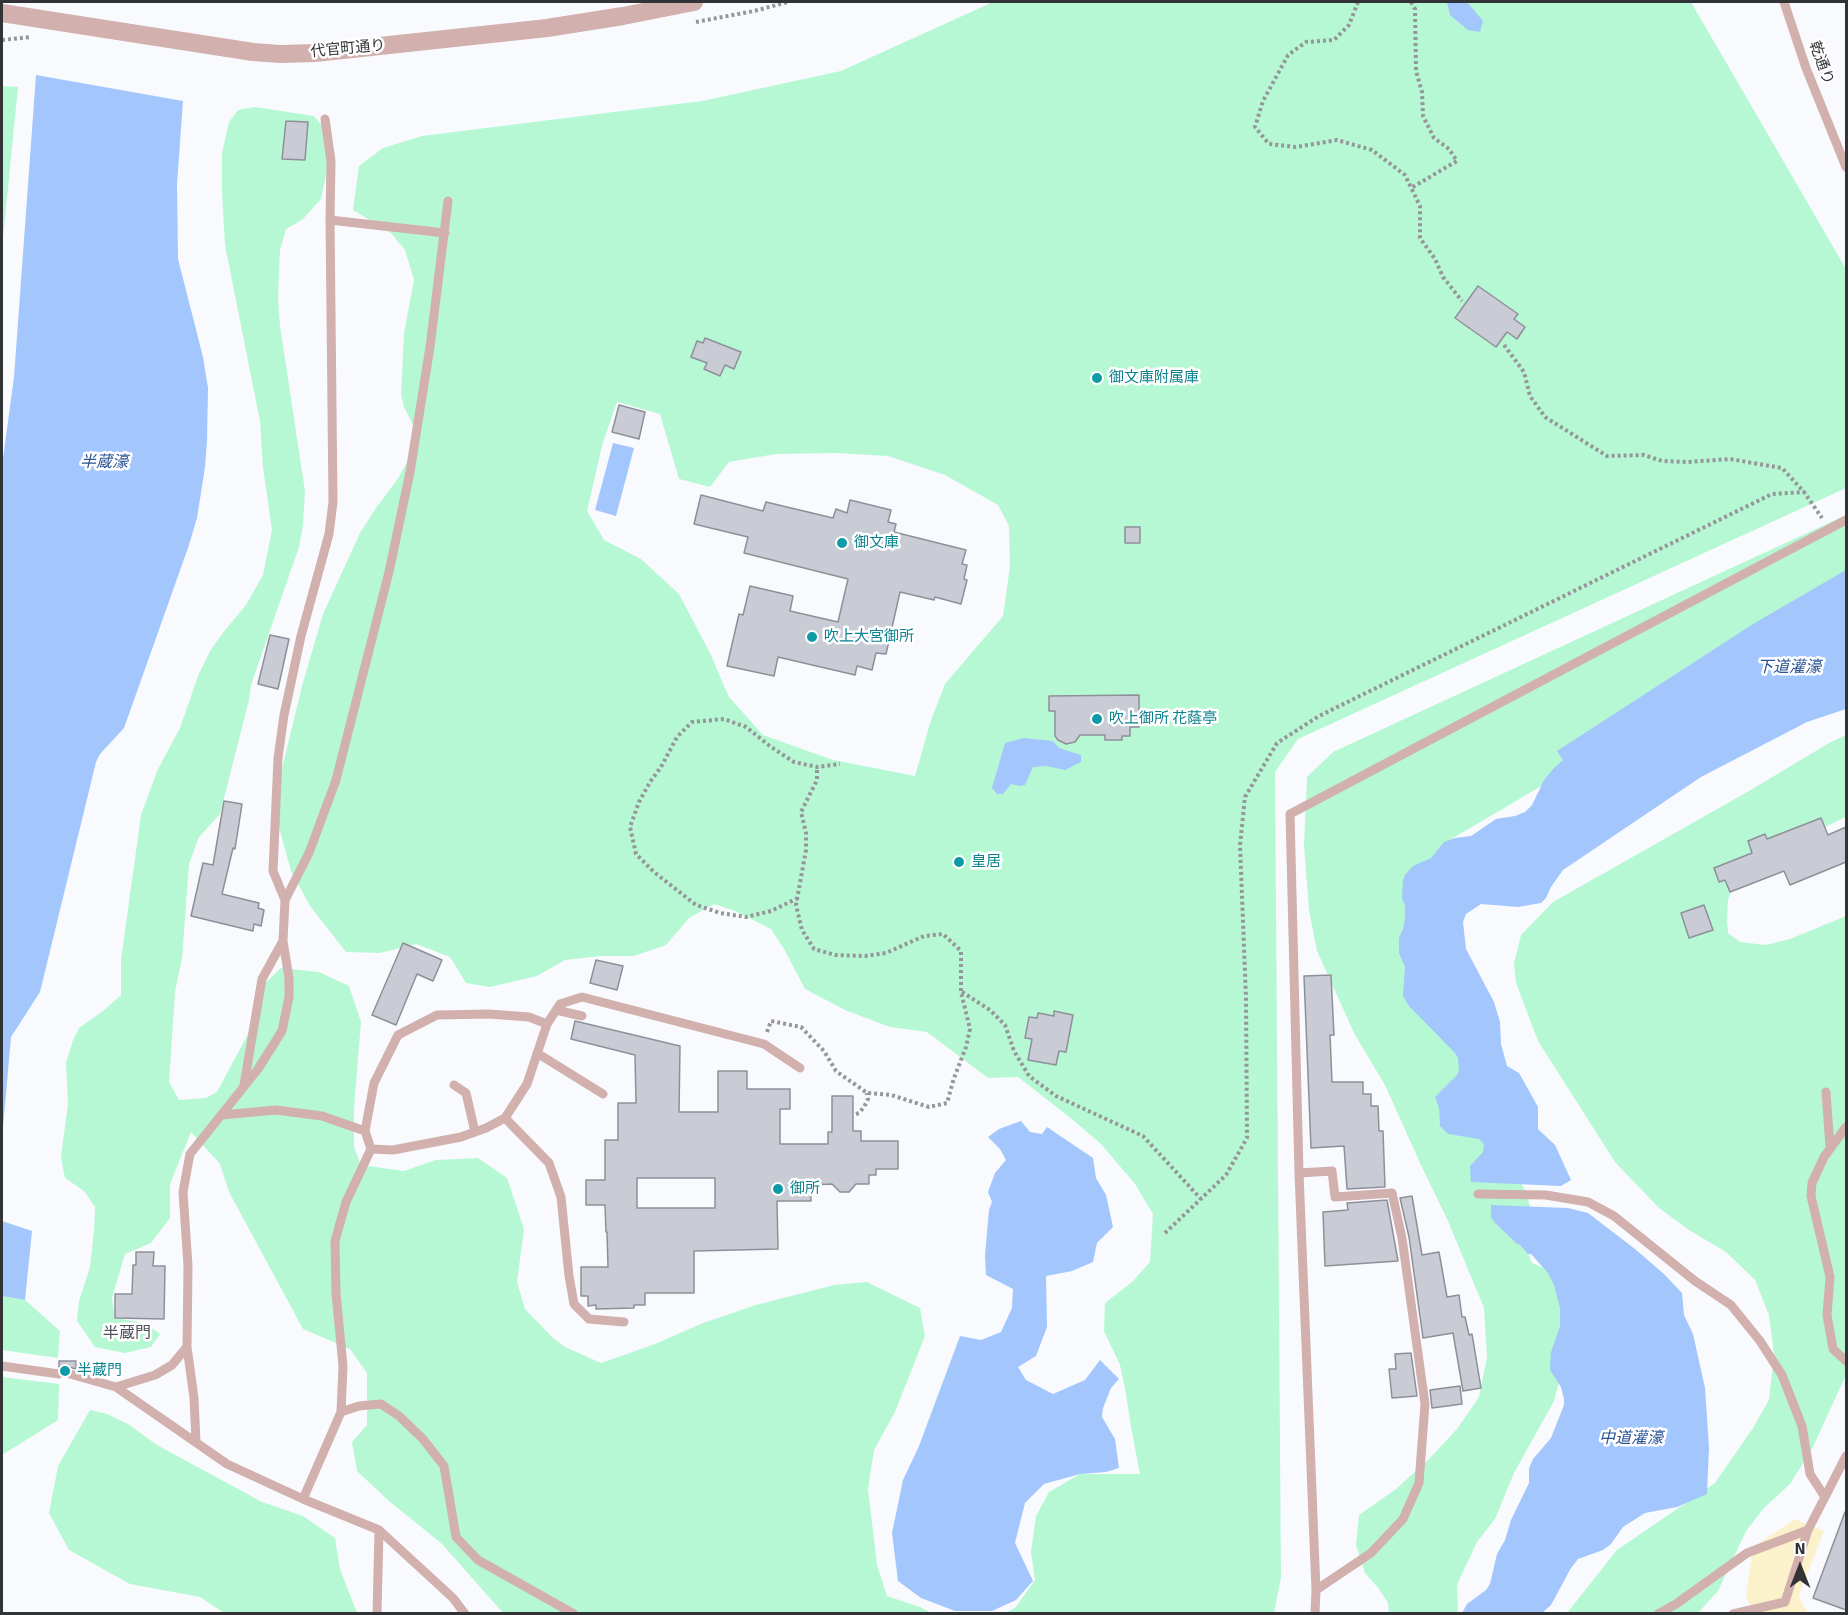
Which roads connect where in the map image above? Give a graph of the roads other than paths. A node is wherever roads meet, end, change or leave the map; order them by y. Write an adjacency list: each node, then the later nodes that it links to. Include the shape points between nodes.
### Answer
1 (694, 2): 3 (street, 代官町通り, via 547,28 280,54)
2 (1784, 2): 5 (lane, 乾通り)
3 (2, 13)
4 (325, 119): 7 (lane, via 332,161)
5 (1846, 167)
6 (448, 201): 8 (lane)
7 (330, 220): 8 (lane); 10 (lane, via 333,502 279,747 273,871)
8 (445, 233): 10 (lane, via 411,461 381,604 336,780 309,853)
9 (1846, 520): 28 (lane, via 1290,814)
10 (285, 900): 11 (lane)
11 (283, 941): 18 (lane, via 262,979); 18 (lane, via 289,997 282,1031)
12 (556, 1010): 13 (lane); 14 (lane); 16 (lane, via 560,1004 582,998 764,1044)
13 (582, 1016)
14 (547, 1024): 15 (lane); 24 (lane, via 529,1017 436,1015 398,1035 374,1083)
15 (537, 1053): 20 (lane); 22 (lane, via 527,1084)
16 (800, 1068)
17 (454, 1085): 25 (lane, via 466,1093)
18 (243, 1088): 21 (lane)
19 (1826, 1092): 26 (lane)
20 (603, 1094)
21 (221, 1115): 24 (lane, via 276,1110 322,1116); 31 (lane, via 190,1154 183,1192 188,1266)
22 (505, 1118): 25 (lane); 30 (lane, via 549,1163 561,1197 574,1304 589,1318)
23 (1846, 1127): 26 (lane)
24 (365, 1131): 27 (lane)
25 (475, 1132): 27 (lane, via 393,1150)
26 (1830, 1147): 32 (lane, via 1810,1196 1830,1277 1827,1315 1833,1349)
27 (371, 1149): 37 (lane, via 346,1202 334,1241 343,1366)
28 (1299, 1173): 44 (lane); 44 (lane, via 1332,1171 1335,1197 1392,1193 1425,1404 1419,1483 1403,1519 1371,1553)
29 (1478, 1194): 40 (lane, via 1546,1195 1588,1202 1614,1216 1731,1305 1782,1375 1802,1426 1810,1474)
30 (624, 1322)
31 (187, 1347): 36 (lane, via 172,1365 156,1375); 38 (lane)
32 (1846, 1361)
33 (2, 1366): 34 (lane)
34 (59, 1374)
35 (70, 1374): 36 (lane)
36 (116, 1387): 38 (lane)
37 (341, 1412): 41 (lane); 47 (lane, via 381,1404 399,1416 423,1438 444,1466 456,1537 478,1560)
38 (196, 1442): 41 (lane, via 227,1464)
39 (1846, 1456): 40 (lane)
40 (1825, 1497): 43 (lane)
41 (303, 1499): 42 (lane)
42 (380, 1530): 45 (lane); 46 (lane)
43 (1808, 1530): 49 (lane, via 1747,1553); 50 (lane, via 1785,1602)
44 (1316, 1590): 48 (lane)
45 (377, 1614)
46 (465, 1614)
47 (574, 1614)
48 (1315, 1614)
49 (1658, 1614)
50 (1733, 1614)

